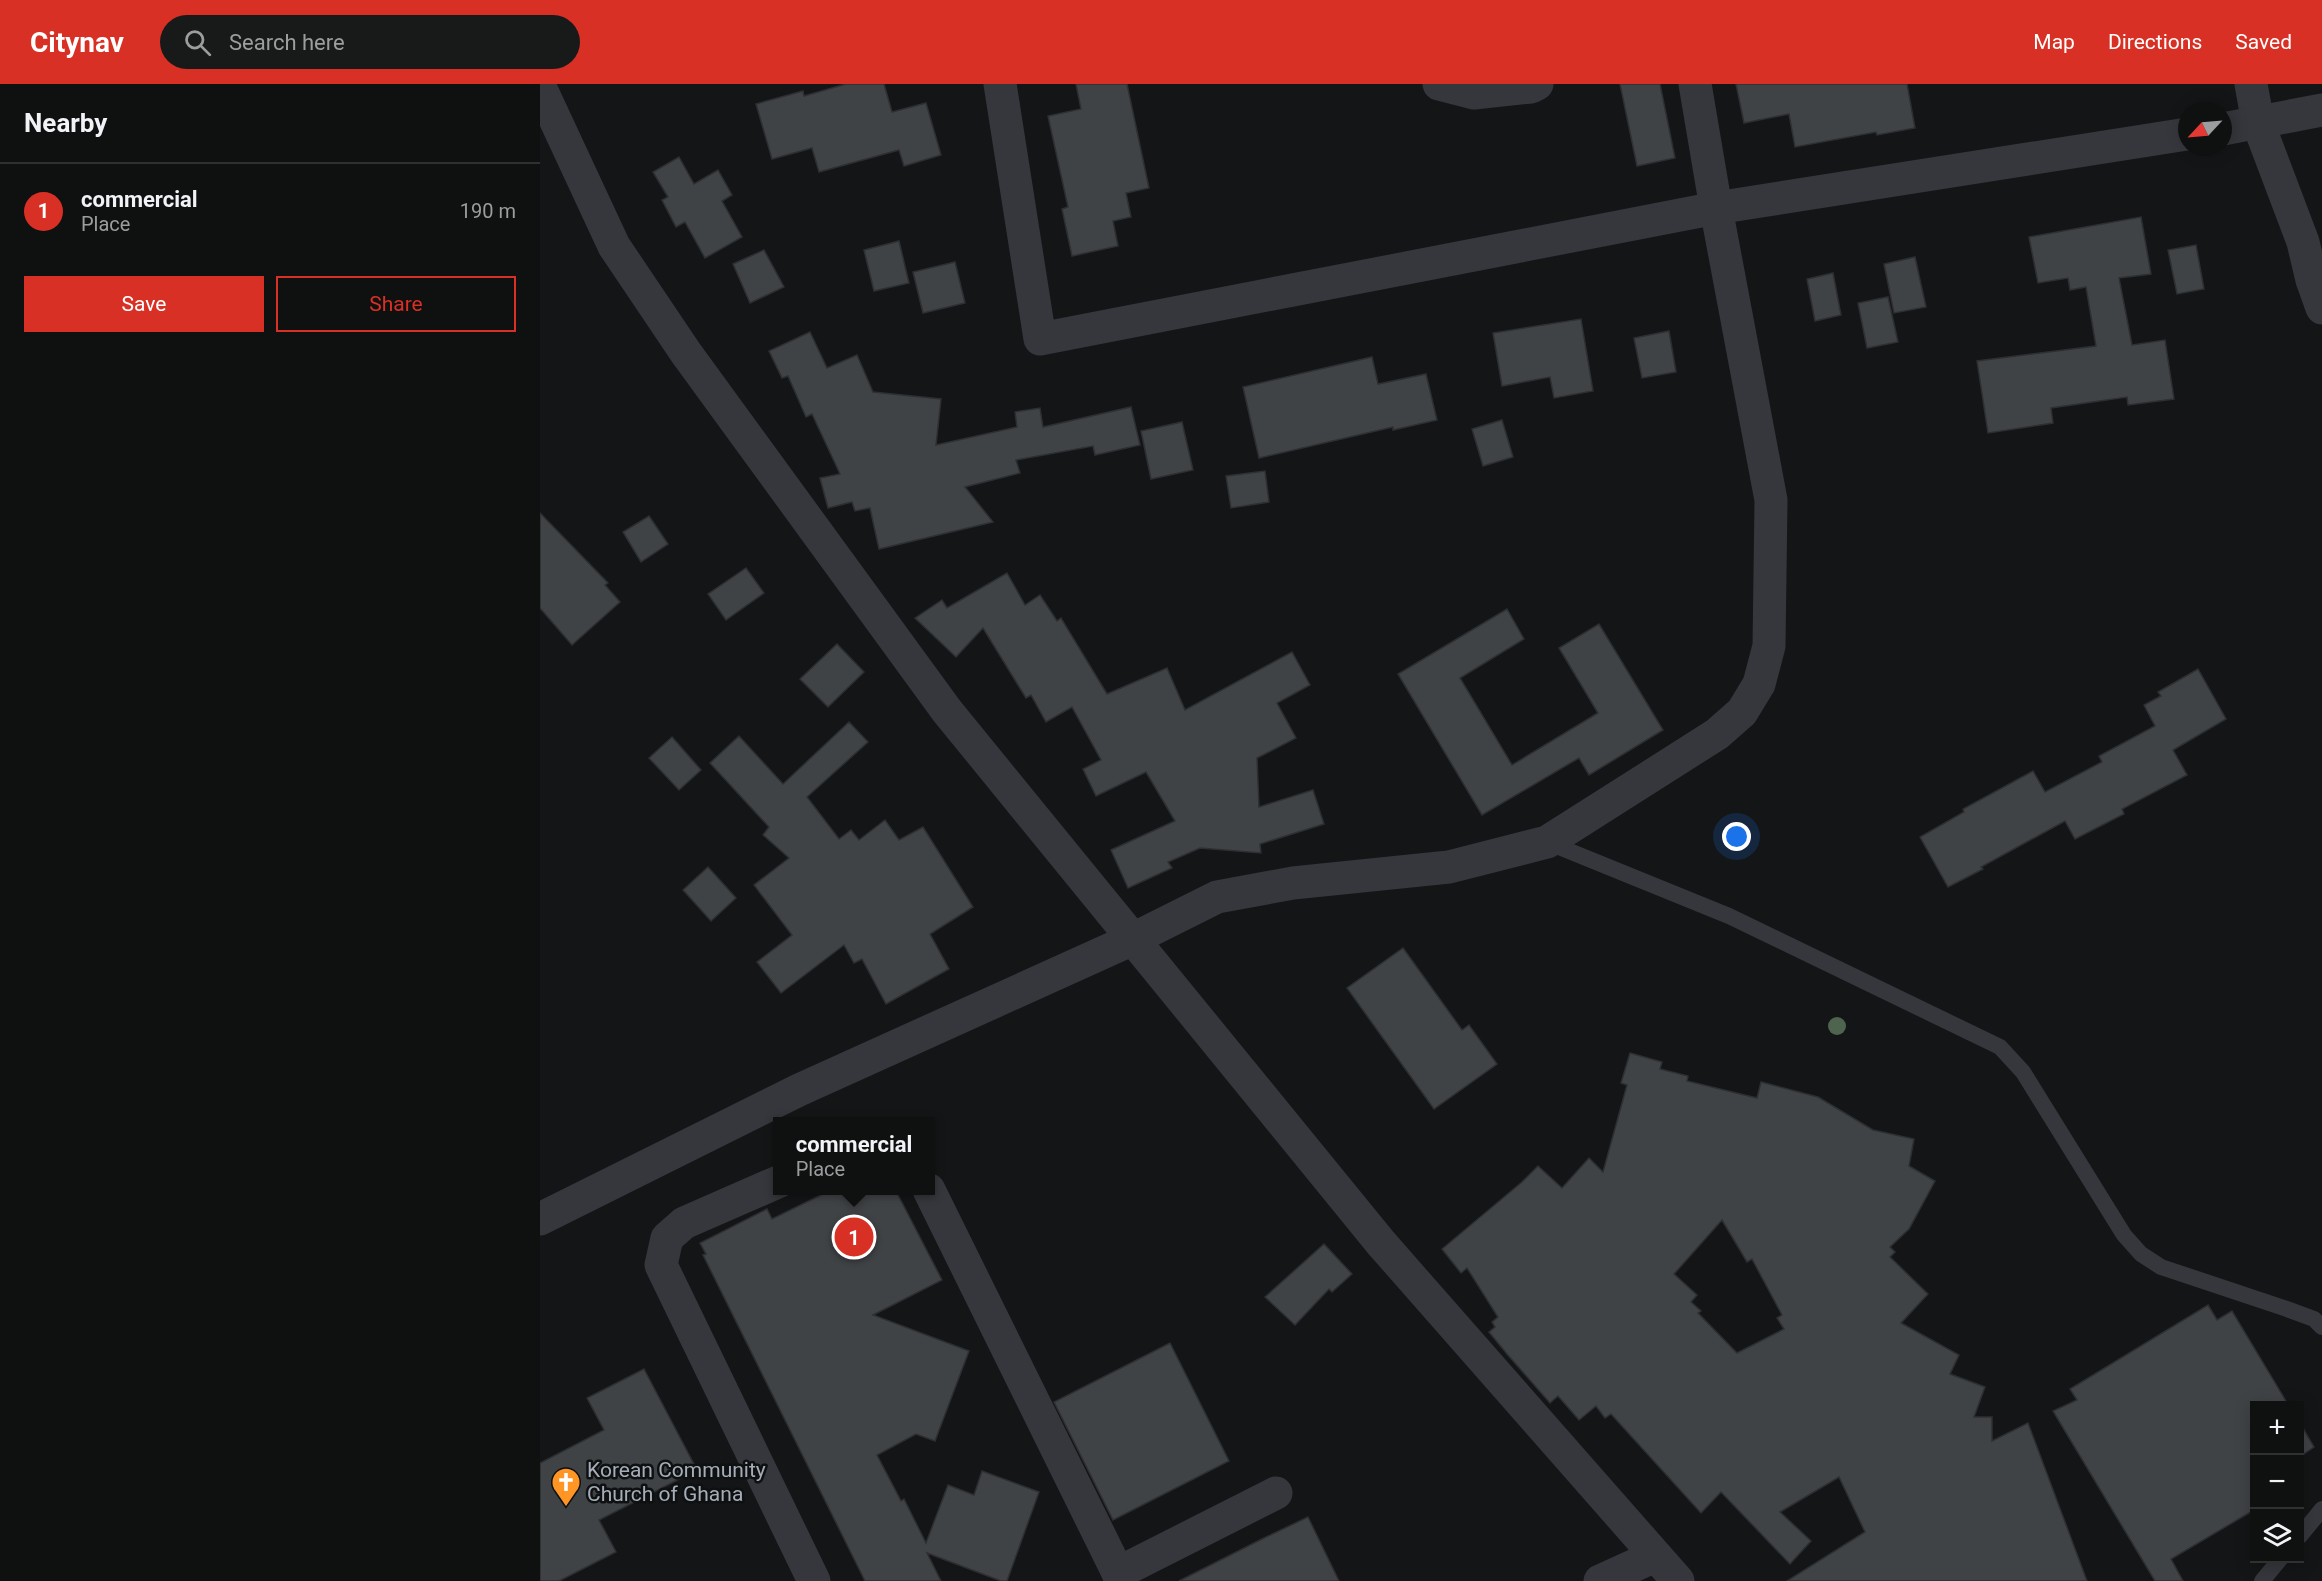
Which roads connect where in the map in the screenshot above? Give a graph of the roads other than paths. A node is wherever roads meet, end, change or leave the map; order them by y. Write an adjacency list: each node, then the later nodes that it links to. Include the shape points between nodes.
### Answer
1 (1000, 84): 11 (street, via 1040,339)
2 (1439, 84): 3 (street, via 1473,93)
3 (1537, 84)
4 (1695, 84): 11 (street)
5 (2251, 84): 8 (street)
6 (540, 87): 14 (street, via 614,246 686,353 948,711)
7 (2322, 110): 8 (street)
8 (2258, 123): 9 (street); 12 (street, via 2303,242)
9 (2232, 127)
10 (2178, 135): 11 (street)
11 (1716, 208): 13 (street, via 1771,500 1767,656 1759,684 1742,712 1717,734)
12 (2322, 308)
13 (1547, 842): 14 (street, via 1449,867 1293,883 1216,897); 18 (lane, via 1729,916 2000,1047 2023,1072 2124,1235 2141,1254 2162,1267 2314,1319)
14 (1133, 939): 17 (street, via 800,1090); 22 (street, via 1382,1243)
15 (773, 1184): 25 (street, via 684,1223 667,1238 661,1265)
16 (931, 1195): 24 (street)
17 (540, 1219)
18 (2322, 1327)
19 (1276, 1493): 24 (street)
20 (2322, 1509): 21 (lane)
21 (2304, 1531)
22 (1655, 1556): 26 (street); 27 (street)
23 (2277, 1563): 28 (lane)
24 (1120, 1577)
25 (814, 1581)
26 (1600, 1581)
27 (1678, 1581)
28 (2262, 1581)

